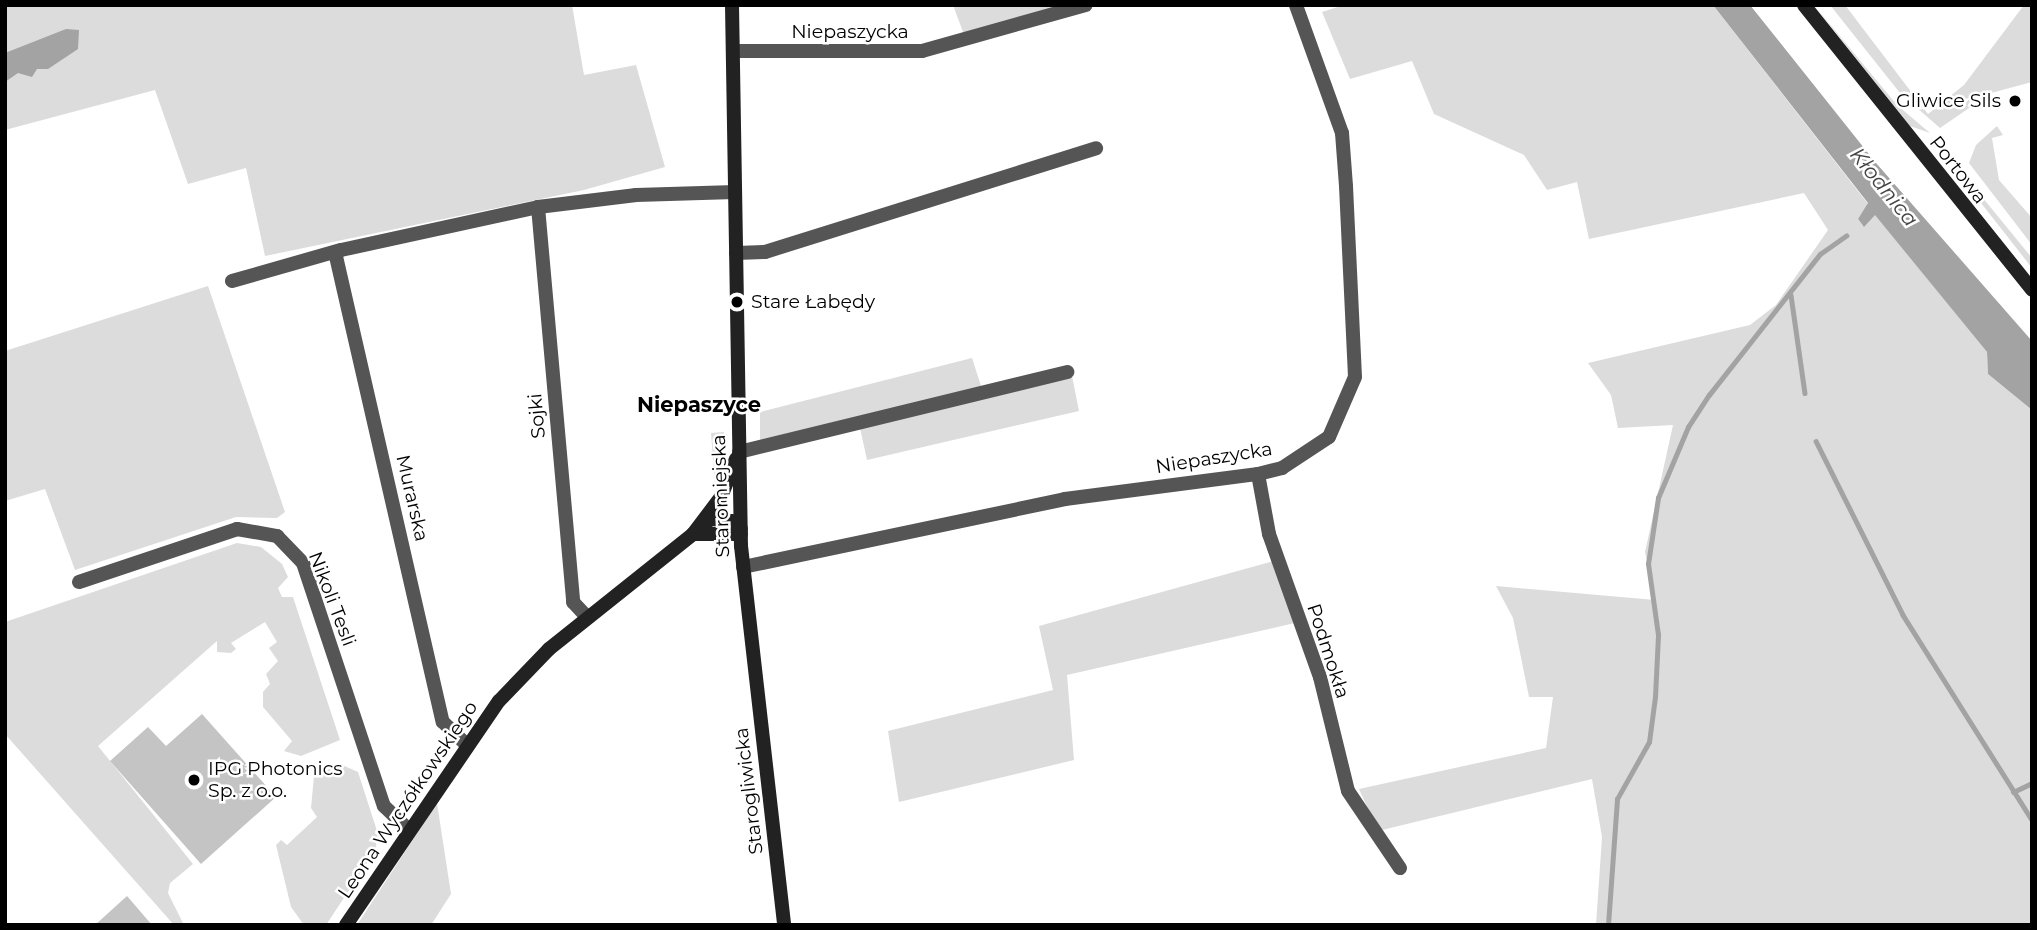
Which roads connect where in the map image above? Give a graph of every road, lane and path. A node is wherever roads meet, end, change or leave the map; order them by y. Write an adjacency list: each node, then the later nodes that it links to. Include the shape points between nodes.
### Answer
1 (732, 5): 5 (street, Staromiejska)
2 (1086, 5): 5 (street, Niepaszycka, via 922,51)
3 (1296, 5): 15 (street, Niepaszycka, via 1342,133 1355,377 1329,437 1282,468)
4 (1804, 5): 12 (street, Portowa)
5 (734, 51): 7 (street, Staromiejska)
6 (1096, 148): 10 (street, via 775,248)
7 (735, 192): 8 (street, via 636,195); 10 (street, Staromiejska)
8 (538, 207): 9 (street); 20 (street, Sojki, via 573,602)
9 (335, 252): 11 (street); 22 (street, Murarska, via 443,722)
10 (736, 253): 14 (street, Staromiejska)
11 (232, 281)
12 (2032, 290)
13 (1067, 372): 14 (street)
14 (739, 452): 16 (street, Leona Wyczółkowskiego, via 724,490); 17 (street, Staromiejska)
15 (1258, 474): 18 (street, Niepaszycka, via 1065,499); 24 (street, Podmokła, via 1269,534 1320,677 1348,791)
16 (697, 529): 17 (street, via 722,520); 20 (street, Leona Wyczółkowskiego)
17 (741, 531): 18 (street, Staromiejska)
18 (743, 568): 21 (street, Staromiejska)
19 (79, 582): 23 (street, Nikoli Tesli, via 237,529 278,536 303,564 384,806)
20 (587, 617): 22 (street, Leona Wyczółkowskiego, via 524,673)
21 (752, 653): 26 (street, Starogliwicka)
22 (466, 744): 23 (street, Leona Wyczółkowskiego)
23 (409, 830): 25 (street, Leona Wyczółkowskiego)
24 (1400, 868)
25 (346, 925)
26 (784, 925)

